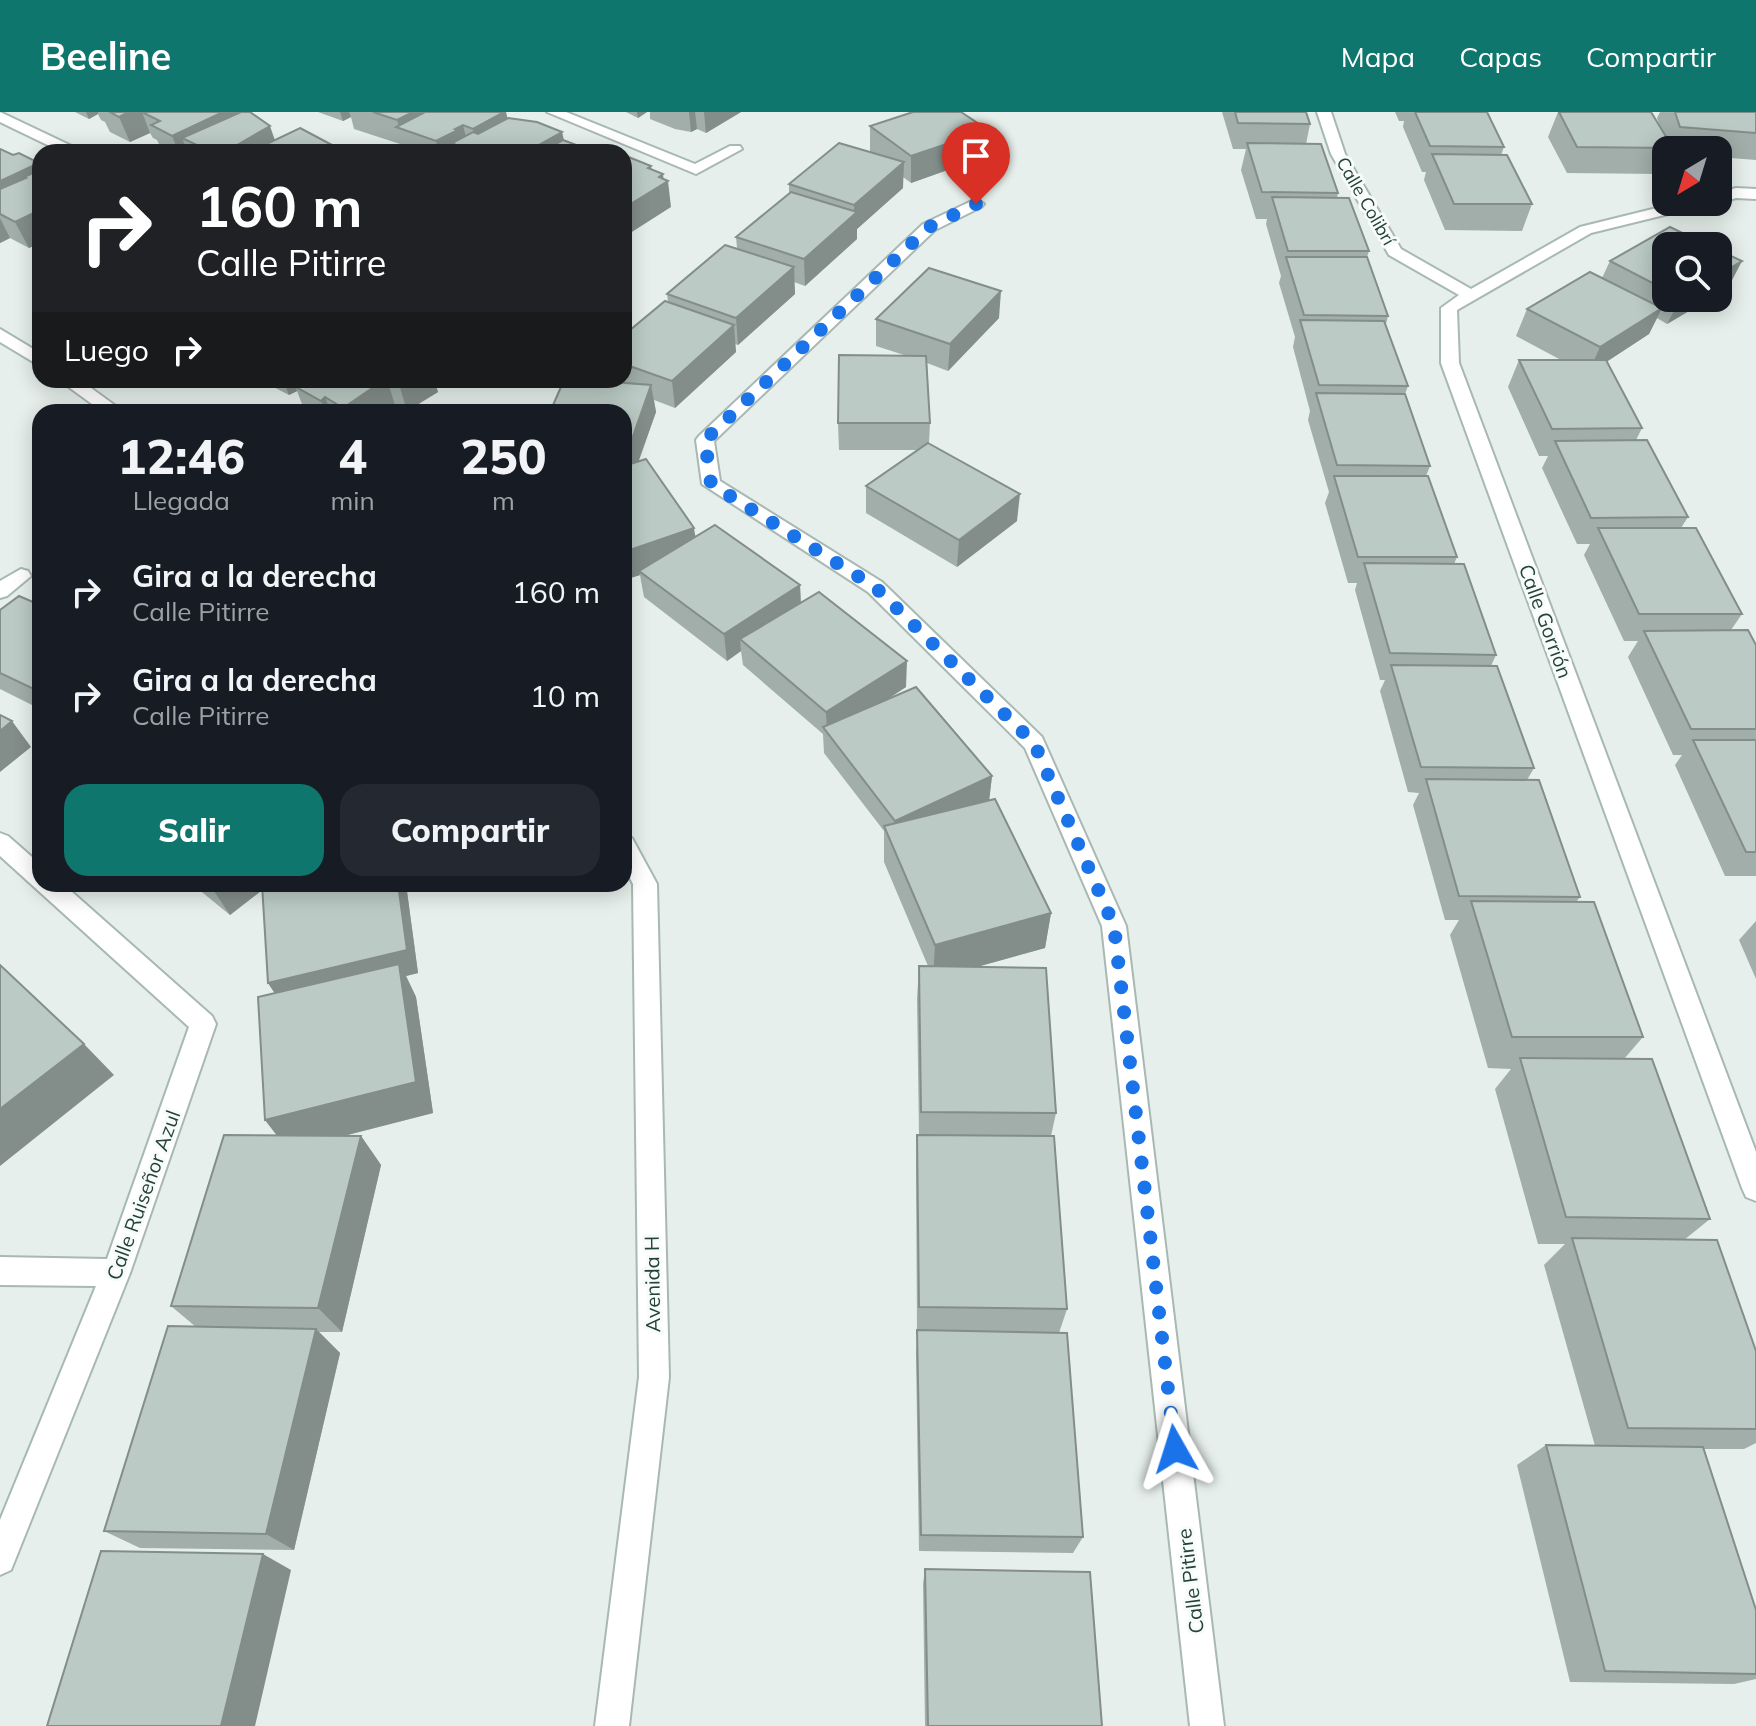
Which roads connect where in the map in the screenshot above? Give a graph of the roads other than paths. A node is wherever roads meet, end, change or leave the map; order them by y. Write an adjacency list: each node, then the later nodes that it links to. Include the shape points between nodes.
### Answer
1 (554, 112): 5 (street, via 696,170)
2 (1324, 112): 10 (street, Calle Colibrí, via 1338,154 1395,252)
3 (0, 116): 4 (street)
4 (57, 144)
5 (735, 149)
6 (1732, 194): 7 (street)
7 (1756, 194)
8 (976, 204): 27 (street, Calle Pitirre, via 929,227 705,440 711,484 875,587 1034,743 1114,926)
9 (1652, 214): 10 (street, Calle Gorrión, via 1586,230)
10 (1472, 296): 21 (street, Calle Gorrión, via 1449,308 1450,363)
11 (0, 334): 12 (street)
12 (32, 356)
13 (80, 388): 14 (street)
14 (103, 404)
15 (21, 576): 16 (street)
16 (0, 591)
17 (0, 842): 19 (street)
18 (632, 859): 26 (street, Avenida H, via 645,884 654,1377)
19 (32, 871)
20 (56, 892): 24 (street, Calle Ruiseñor Azul, via 203,1024)
21 (1745, 1130): 22 (street, Calle Gorrión)
22 (1756, 1188)
23 (0, 1271): 24 (street)
24 (116, 1273): 25 (street, Calle Ruiseñor Azul)
25 (0, 1559)
26 (612, 1726)
27 (1207, 1726)

